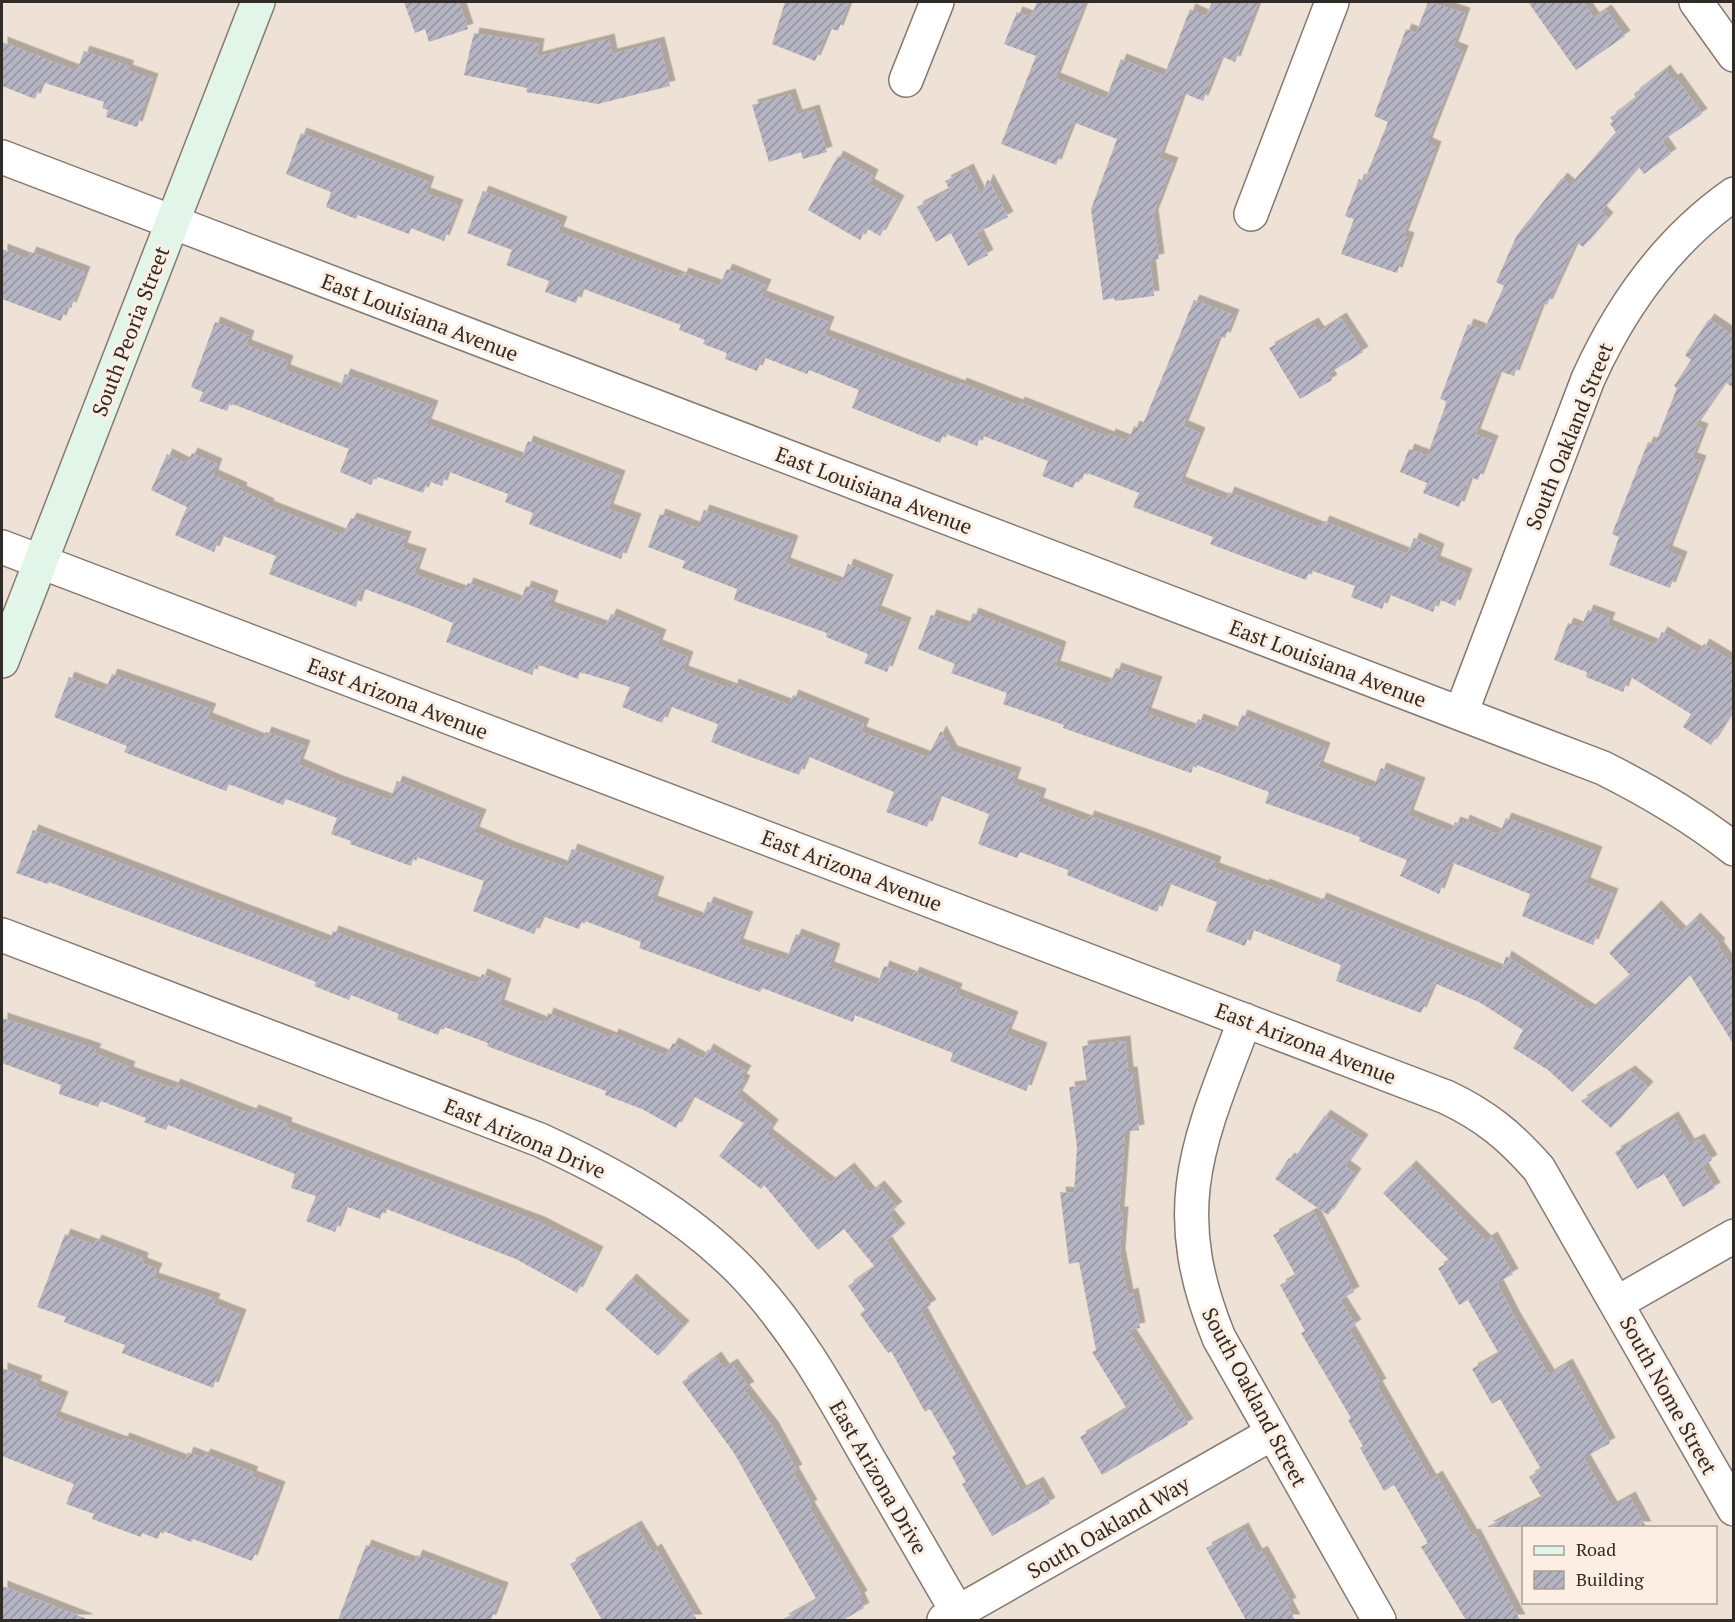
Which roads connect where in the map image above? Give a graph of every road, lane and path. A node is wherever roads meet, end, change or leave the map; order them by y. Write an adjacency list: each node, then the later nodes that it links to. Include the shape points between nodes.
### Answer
1 (258, 2): 10 (main road, South Peoria Street)
2 (937, 2): 6 (street)
3 (1332, 2): 9 (street)
4 (1705, 5): 5 (street)
5 (1734, 56)
6 (906, 80)
7 (2, 157): 10 (street, East Louisiana Avenue)
8 (1734, 194): 14 (street, South Oakland Street, via 1686,233 1656,266 1606,339)
9 (1251, 214)
10 (172, 223): 12 (main road, South Peoria Street); 14 (street, East Louisiana Avenue)
11 (2, 547): 12 (street, East Arizona Avenue)
12 (40, 561): 13 (main road, South Peoria Street); 17 (street, East Arizona Avenue)
13 (2, 661)
14 (1461, 713): 15 (street, East Louisiana Avenue, via 1603,768 1656,795)
15 (1734, 849)
16 (2, 935): 22 (street, East Arizona Drive, via 540,1140 649,1196 697,1231 780,1315 814,1363)
17 (1245, 1020): 19 (street, East Arizona Avenue, via 1446,1097 1476,1111 1511,1137 1539,1168); 20 (street, South Oakland Street, via 1204,1129 1191,1213 1193,1246 1203,1298 1220,1338)
18 (1734, 1236): 19 (street, South Nome Street)
19 (1617, 1303): 21 (street, South Nome Street)
20 (1273, 1433): 22 (street, South Oakland Way); 23 (street, South Oakland Street)
21 (1734, 1509)
22 (954, 1618)
23 (1379, 1620)

